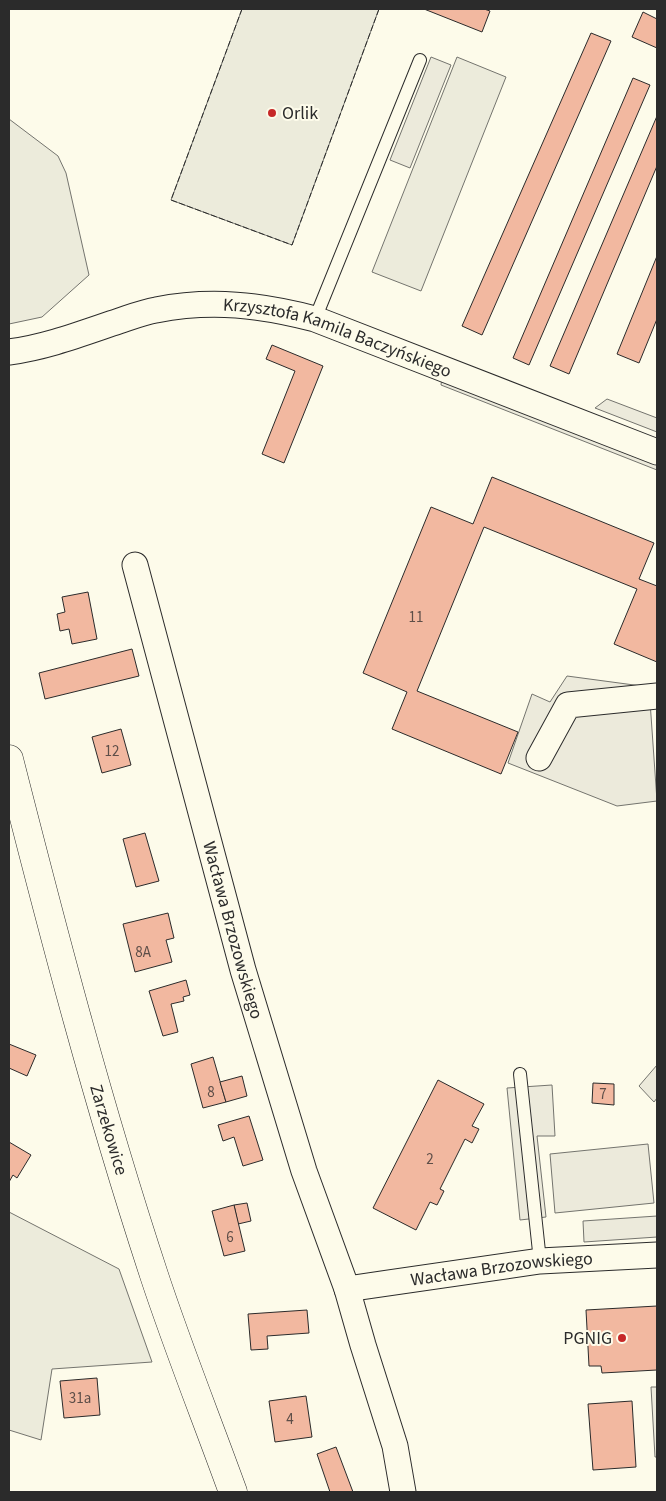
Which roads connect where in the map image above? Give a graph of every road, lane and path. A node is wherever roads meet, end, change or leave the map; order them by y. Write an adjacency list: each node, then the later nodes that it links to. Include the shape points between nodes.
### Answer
1 (420, 60): 2 (lane)
2 (315, 319): 3 (street, Krzysztofa Kamila Baczyńskiego, via 248,305 204,304 155,310 32,349); 4 (street, Krzysztofa Kamila Baczyńskiego)
3 (9, 352)
4 (657, 452)
5 (135, 565): 12 (street, Wacława Brzozowskiego, via 243,970 304,1171)
6 (657, 696): 7 (street, via 568,705)
7 (539, 758)
8 (9, 759): 13 (street, Zarzekowice, via 54,933 154,1276)
9 (520, 1074): 11 (lane)
10 (657, 1255): 11 (street, Wacława Brzozowskiego)
11 (540, 1261): 12 (street, Wacława Brzozowskiego)
12 (347, 1289): 14 (street, Wacława Brzozowskiego, via 396,1446)
13 (233, 1492)
14 (403, 1492)

